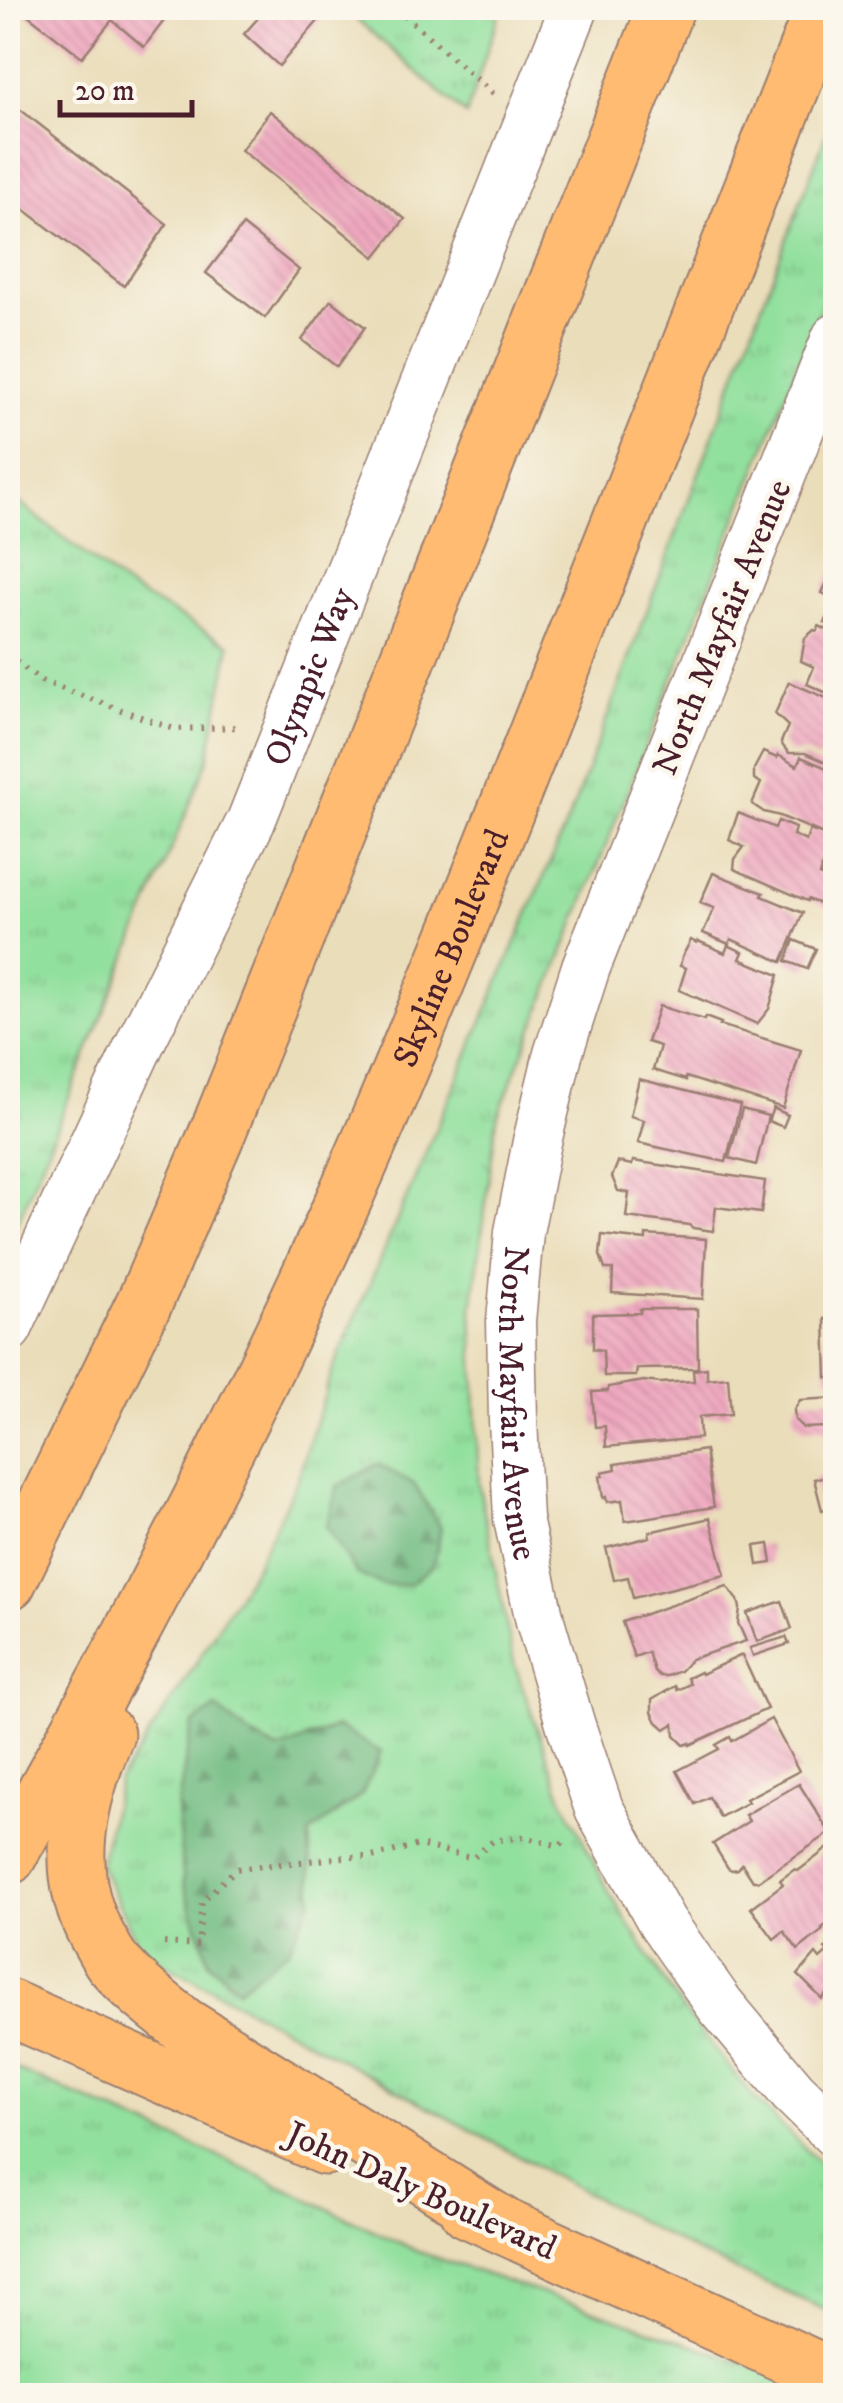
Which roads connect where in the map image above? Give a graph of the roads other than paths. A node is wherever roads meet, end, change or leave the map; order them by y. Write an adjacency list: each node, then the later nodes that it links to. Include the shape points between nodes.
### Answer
1 (574, 8): 5 (street, Olympic Way, via 250,821)
2 (666, 8): 6 (main road, via 238,1085)
3 (822, 8): 7 (main road, Skyline Boulevard, via 389,1097)
4 (836, 338): 12 (street, North Mayfair Avenue, via 586,968 537,1142 511,1320 518,1519 540,1621 600,1809 662,1922 720,2005)
5 (8, 1328)
6 (86, 1425): 8 (main road); 9 (main road)
7 (208, 1487): 10 (main road, Skyline Boulevard); 13 (main road, via 83,1799 78,1885 89,1922 110,1960 183,2025)
8 (8, 1551)
9 (8, 1582)
10 (8, 1857)
11 (8, 2007): 13 (main road, John Daly Boulevard)
12 (836, 2134)
13 (502, 2225): 14 (main road, John Daly Boulevard)
14 (836, 2378)

